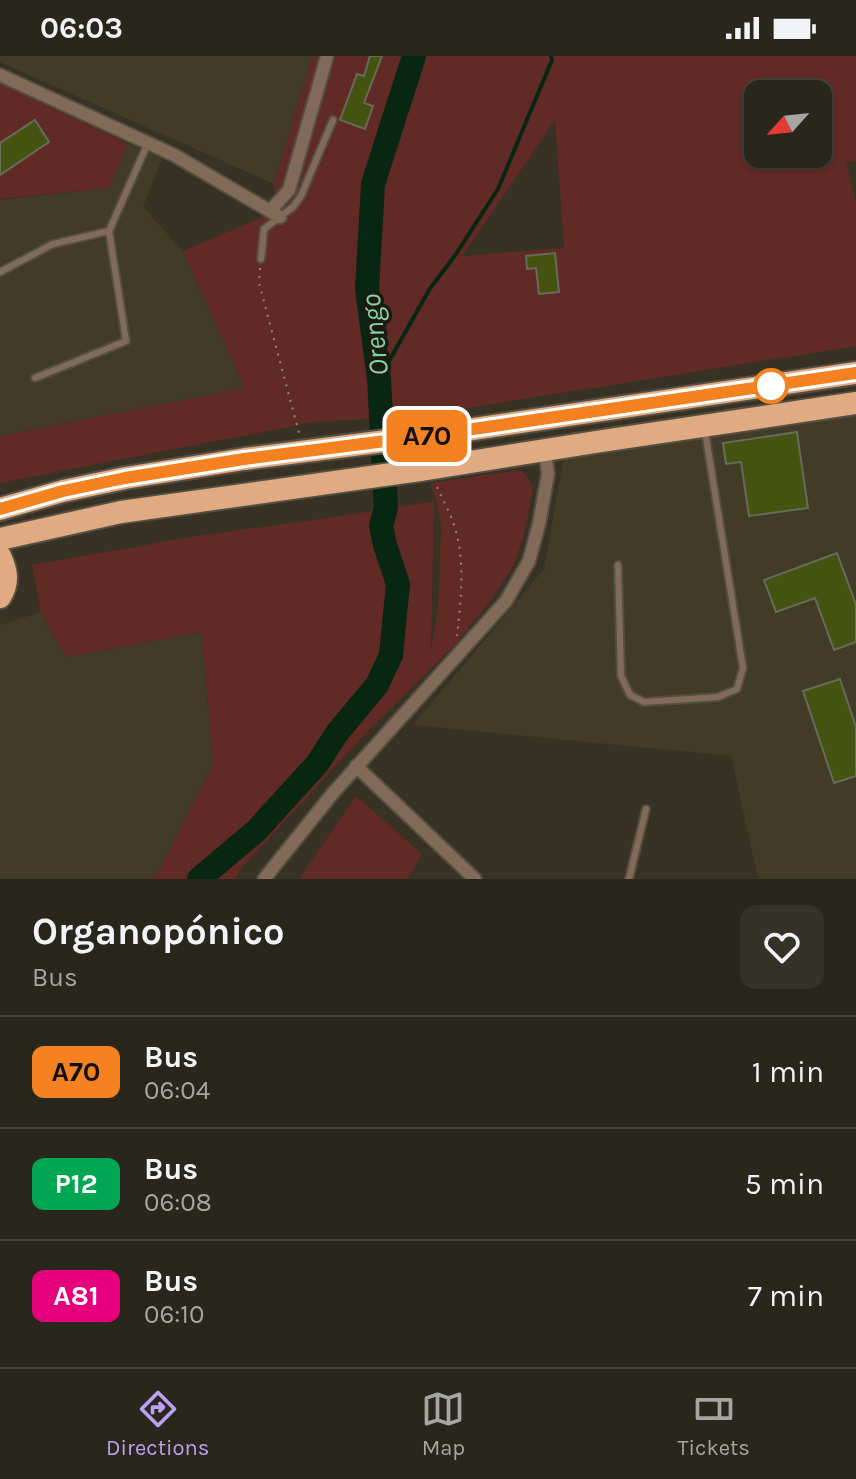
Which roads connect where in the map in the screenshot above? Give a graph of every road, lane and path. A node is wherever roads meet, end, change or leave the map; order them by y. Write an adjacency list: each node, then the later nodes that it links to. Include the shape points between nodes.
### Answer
1 (327, 56): 5 (street, via 289,190)
2 (0, 75): 4 (street)
3 (333, 120): 5 (lane, via 301,196 293,207)
4 (148, 143): 5 (street); 6 (lane)
5 (275, 214): 7 (lane, via 264,229)
6 (109, 231): 8 (lane, via 53,244); 10 (lane, via 126,341)
7 (261, 259): 14 (path, via 259,283)
8 (0, 272)
9 (856, 373): 14 (highway)
10 (35, 378)
11 (856, 403): 12 (highway)
12 (705, 425): 13 (highway); 19 (lane, via 743,668 737,689 718,697 644,702 630,695 621,676)
13 (545, 450): 15 (highway); 21 (street, via 548,474 529,561 506,601)
14 (304, 451): 16 (highway, via 125,478)
15 (420, 470): 17 (highway, via 121,512); 21 (path, via 437,487 461,556)
16 (0, 509)
17 (0, 539)
18 (0, 556): 20 (highway, via 7,581)
19 (618, 565)
20 (0, 597)
21 (454, 657): 22 (street)
22 (356, 766): 24 (street); 25 (street)
23 (646, 809): 26 (lane)
24 (264, 879)
25 (475, 879)
26 (629, 879)

